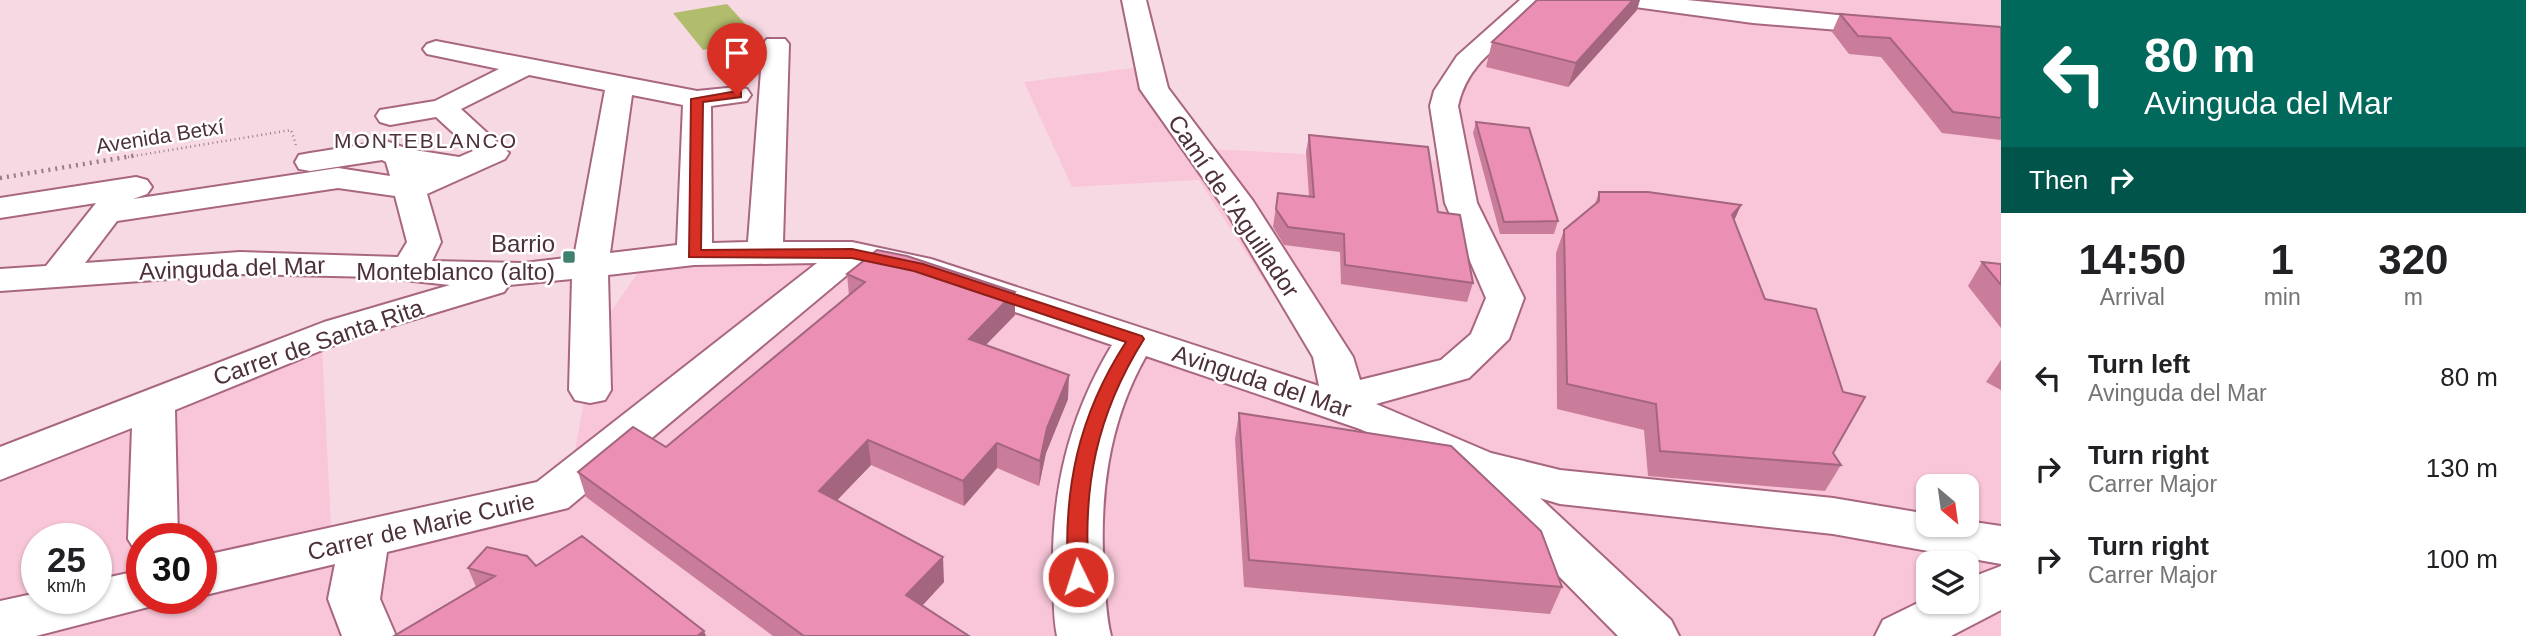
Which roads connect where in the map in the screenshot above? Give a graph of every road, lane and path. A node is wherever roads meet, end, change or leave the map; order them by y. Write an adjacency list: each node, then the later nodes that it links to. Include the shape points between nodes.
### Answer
1 (1134, 0): 34 (street, Camí de l'Aguillador, via 1154,89 1241,208 1333,357)
2 (1534, 0): 34 (street, via 1461,67 1445,92 1461,203 1505,298 1489,339 1455,369 1364,392)
3 (1635, 0): 4 (street)
4 (1905, 29)
5 (776, 44): 23 (street)
6 (436, 48): 8 (street)
7 (648, 65): 9 (street)
8 (526, 66): 9 (street); 12 (street)
9 (618, 84): 11 (street); 26 (street)
10 (737, 95): 11 (street)
11 (697, 99): 25 (street)
12 (442, 108): 13 (street); 16 (street, via 494,152)
13 (390, 116)
14 (400, 157): 15 (street, via 386,150); 16 (street); 20 (street)
15 (302, 163): 17 (street); 18 (path, Avenida Betxí, via 291,131)
16 (462, 167): 20 (street)
17 (226, 174): 19 (street); 21 (street)
18 (0, 177)
19 (263, 189): 20 (street, via 338,178); 21 (street)
20 (410, 189): 27 (street, via 424,242)
21 (115, 201): 22 (street); 29 (street)
22 (0, 208)
23 (765, 252): 24 (street, Avinguda del Mar); 25 (street, Avinguda del Mar)
24 (852, 253): 31 (street, Avinguda del Mar, via 918,267); 38 (street, Carrer de Marie Curie, via 551,496)
25 (694, 254): 26 (street, Avinguda del Mar)
26 (590, 266): 28 (street, Avinguda del Mar); 32 (street)
27 (409, 270): 28 (street, Avinguda del Mar); 29 (street, Avinguda del Mar, via 240,263)
28 (524, 274): 33 (street, Carrer de Santa Rita, via 338,330)
29 (57, 276): 30 (street, Avinguda del Mar)
30 (0, 280)
31 (1136, 339): 34 (street, Avinguda del Mar); 45 (street, via 1117,369 1088,439 1075,524)
32 (590, 390)
33 (154, 402): 35 (street, Carrer de Santa Rita); 37 (street)
34 (1346, 408): 36 (street, Avinguda del Mar)
35 (0, 464)
36 (1476, 466): 39 (street, Avinguda del Mar, via 1560,487 1833,516); 46 (street, Avinguda del Mar)
37 (153, 523)
38 (364, 539): 40 (street, Carrer de Marie Curie); 44 (street, via 354,599)
39 (2001, 545)
40 (217, 572)
41 (2001, 586): 47 (street)
42 (126, 594): 43 (street)
43 (0, 623)
44 (369, 636)
45 (1084, 636)
46 (1652, 636)
47 (1902, 636)

